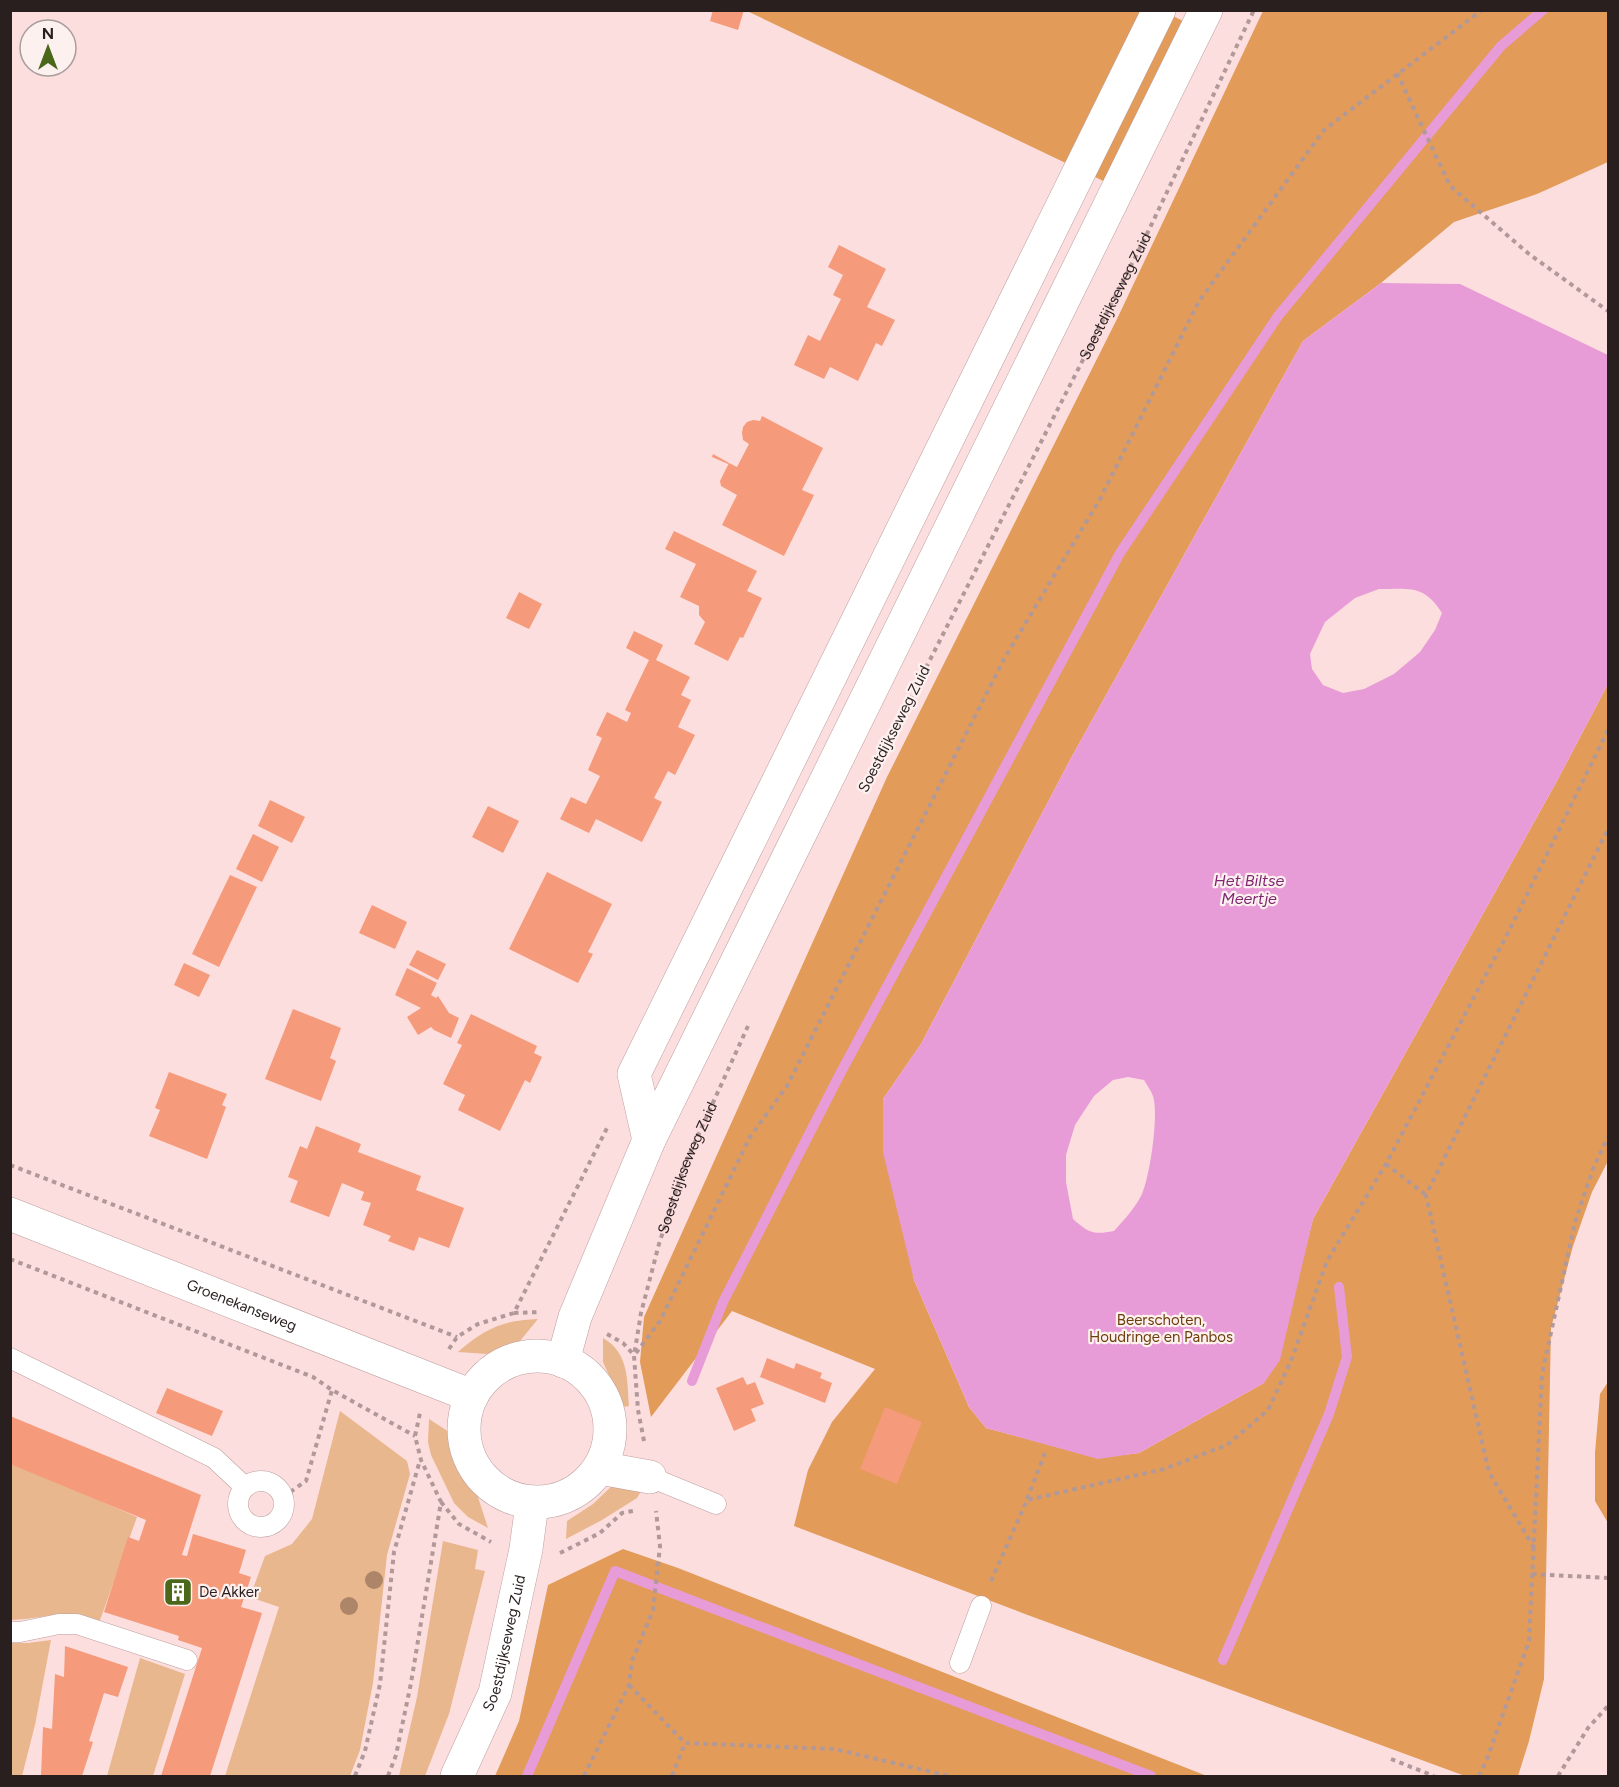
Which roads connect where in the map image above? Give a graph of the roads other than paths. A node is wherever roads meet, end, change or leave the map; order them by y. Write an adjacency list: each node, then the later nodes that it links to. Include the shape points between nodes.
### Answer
1 (1159, 10): 3 (main road, via 634,1074)
2 (1206, 10): 3 (main road)
3 (649, 1140): 6 (main road, via 575,1317)
4 (10, 1214): 7 (main road, Groenekanseweg)
5 (10, 1358): 10 (lane, via 214,1458)
6 (563, 1361): 7 (main road, via 543,1356 502,1365); 8 (main road, via 582,1371 597,1386 607,1406 611,1427)
7 (472, 1396): 11 (main road, via 465,1418 465,1441 472,1463 504,1495)
8 (600, 1468): 9 (main road); 11 (main road, via 568,1496)
9 (650, 1477): 12 (lane)
10 (245, 1487): 10 (lane, via 238,1501 245,1521 265,1528 279,1520 284,1497 274,1484 266,1481)
11 (532, 1504): 17 (main road, Soestdijkseweg Zuid, via 495,1693)
12 (716, 1504)
13 (981, 1606): 16 (lane)
14 (10, 1632): 15 (lane, via 77,1624)
15 (187, 1660)
16 (960, 1663)
17 (457, 1776)

